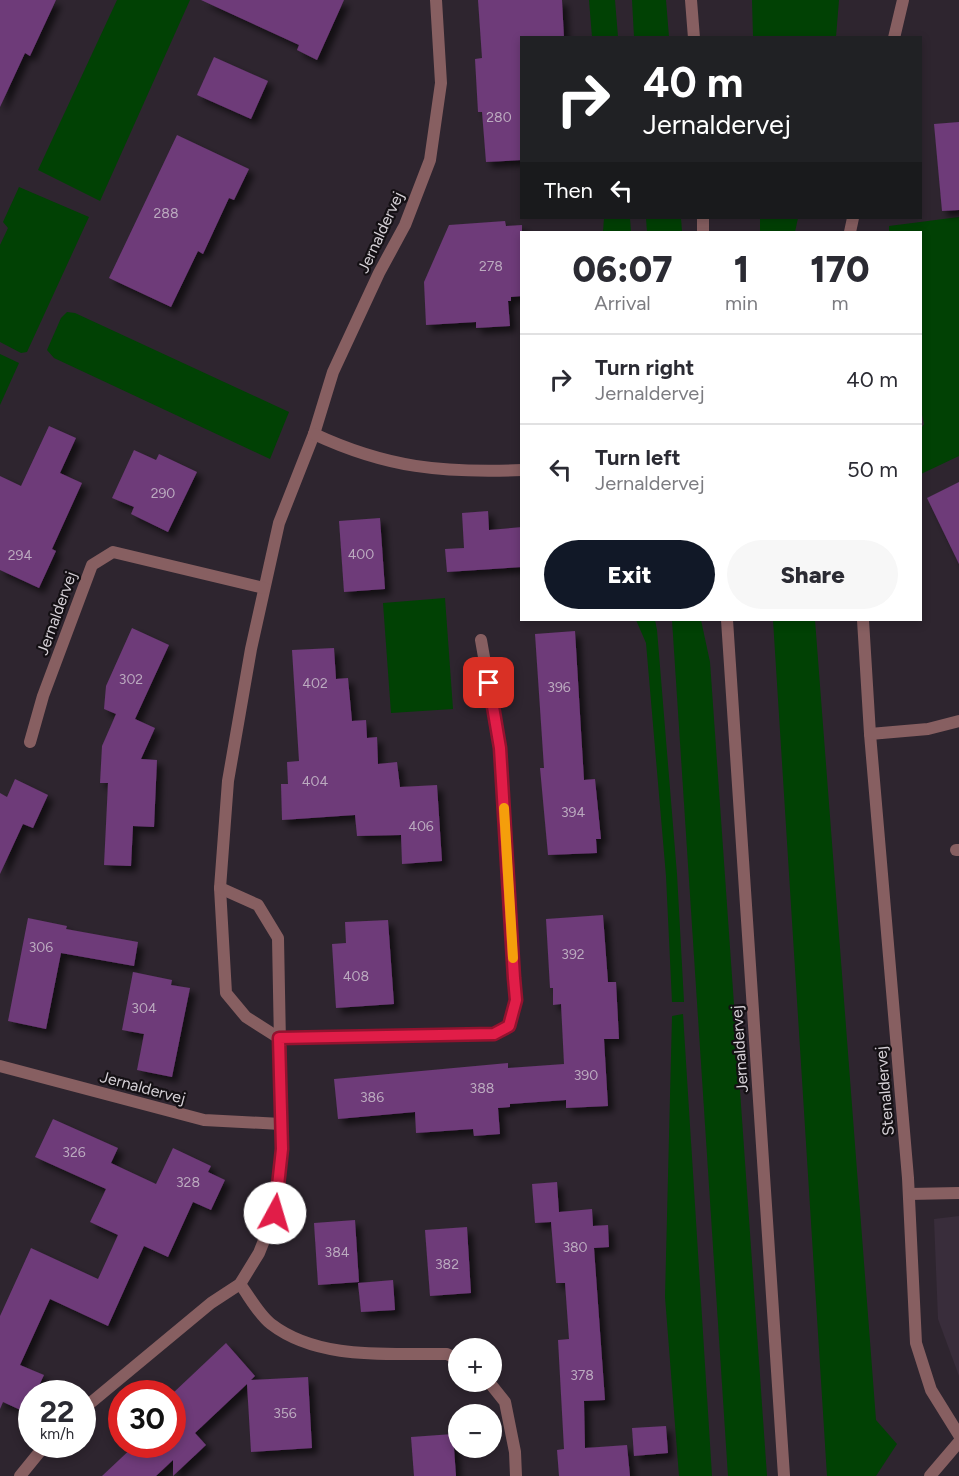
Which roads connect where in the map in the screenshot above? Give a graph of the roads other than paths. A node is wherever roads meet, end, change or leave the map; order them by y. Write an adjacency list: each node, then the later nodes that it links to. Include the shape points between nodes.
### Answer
1 (436, 0): 6 (street, Jernaldervej, via 441,83 430,160 405,225 333,372)
2 (691, 0): 4 (street)
3 (903, 0): 5 (street)
4 (694, 36)
5 (894, 36)
6 (314, 434): 7 (street, via 386,462 427,469); 8 (street, Jernaldervej, via 279,523)
7 (520, 470)
8 (264, 588): 14 (street, Jernaldervej, via 113,552 92,565); 15 (street, Jernaldervej, via 228,780)
9 (727, 621): 30 (street, Jernaldervej)
10 (863, 621): 13 (street, Stenaldervej)
11 (481, 640): 16 (street, via 500,748 516,1000 509,1026 494,1034)
12 (959, 721): 13 (street, via 928,729)
13 (870, 734): 20 (street, Stenaldervej)
14 (30, 742)
15 (220, 888): 16 (street, Jernaldervej, via 226,993 246,1017); 16 (street, via 258,905 279,938)
16 (279, 1038): 18 (street)
17 (0, 1066): 18 (street, Jernaldervej, via 204,1120)
18 (281, 1124): 21 (street, via 275,1213 260,1253)
19 (959, 1193): 20 (street)
20 (909, 1194): 25 (street, Stenaldervej, via 916,1343 931,1390)
21 (240, 1284): 22 (street, via 269,1323 302,1343 349,1352); 24 (street, via 211,1303)
22 (448, 1354)
23 (497, 1392): 29 (street, via 505,1402)
24 (96, 1398)
25 (959, 1435)
26 (959, 1442): 31 (street)
27 (35, 1458): 28 (street)
28 (20, 1476)
29 (516, 1476)
30 (784, 1476)
31 (930, 1476)

